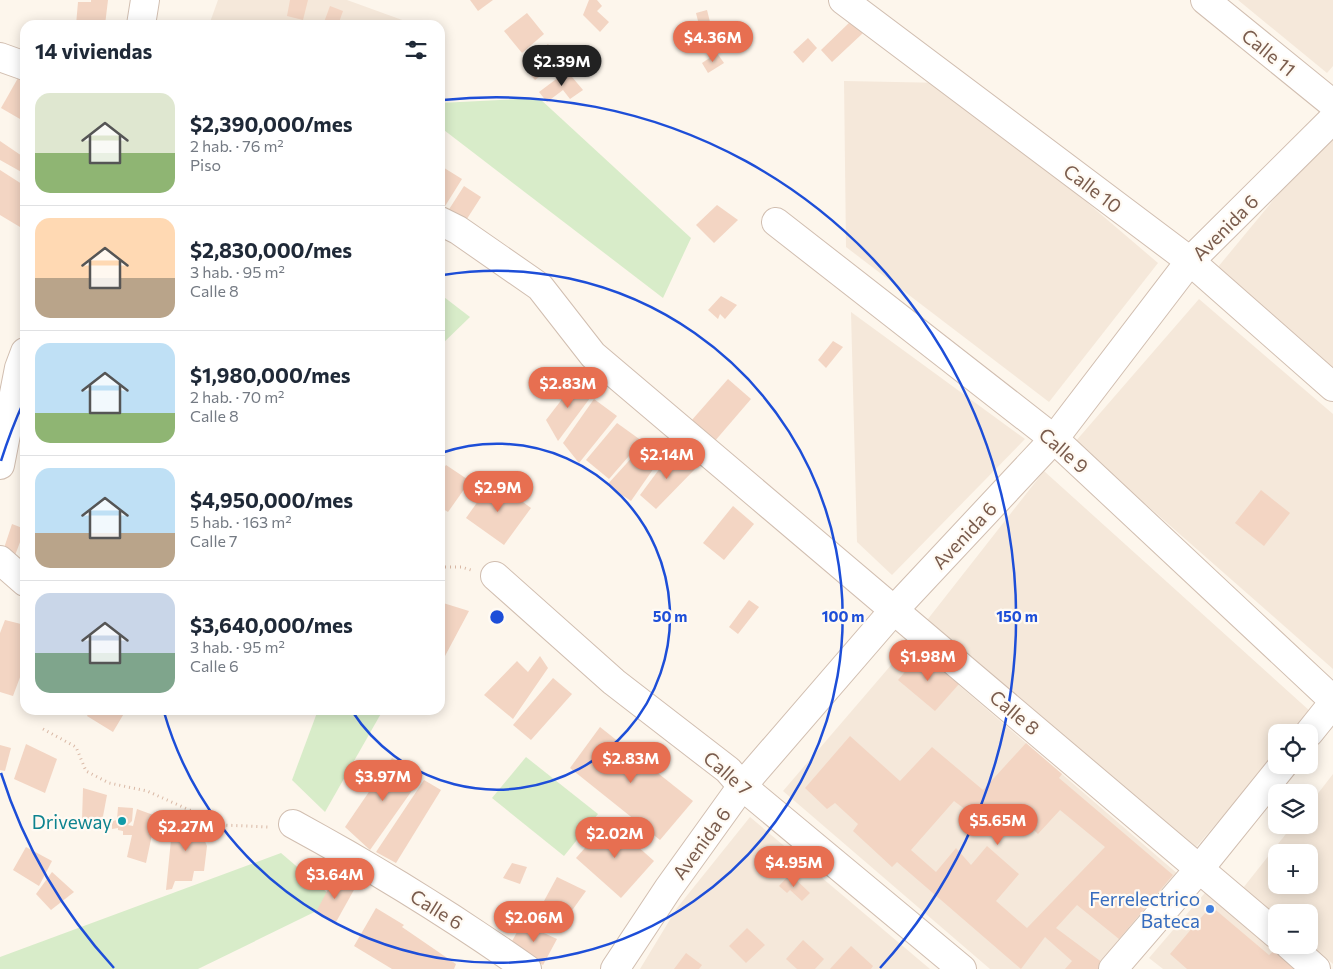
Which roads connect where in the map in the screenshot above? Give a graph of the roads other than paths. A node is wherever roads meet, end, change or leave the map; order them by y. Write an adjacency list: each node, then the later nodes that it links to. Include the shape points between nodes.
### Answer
1 (145, 0): 4 (street)
2 (843, 0): 11 (street, Calle 10)
3 (1205, 0): 7 (street, Calle 11)
4 (142, 20)
5 (0, 57): 6 (street)
6 (20, 64)
7 (1333, 104)
8 (1333, 119): 11 (street, Avenida 6)
9 (776, 222): 14 (street, Calle 9)
10 (445, 224): 19 (street, Calle 8, via 540,287 593,355)
11 (1190, 261): 13 (street, Calle 10); 14 (street, Avenida 6)
12 (20, 365): 15 (street)
13 (1333, 387)
14 (1054, 439): 19 (street, Avenida 6); 20 (street, Calle 9)
15 (0, 465)
16 (0, 560): 18 (street)
17 (495, 576): 23 (street, Calle 7, via 614,682 728,770)
18 (20, 578)
19 (894, 610): 23 (street, Avenida 6); 25 (street, Calle 8)
20 (1333, 701): 21 (street)
21 (1316, 724)
22 (1276, 774): 25 (street)
23 (742, 786): 29 (street, Avenida 6); 30 (street, Calle 7)
24 (293, 824): 28 (street, Calle 6, via 375,870 478,934)
25 (1200, 868): 26 (street, Calle 8); 31 (street)
26 (1268, 927)
27 (1299, 954): 32 (street)
28 (527, 969)
29 (615, 969)
30 (962, 969)
31 (1113, 969)
32 (1316, 969)

